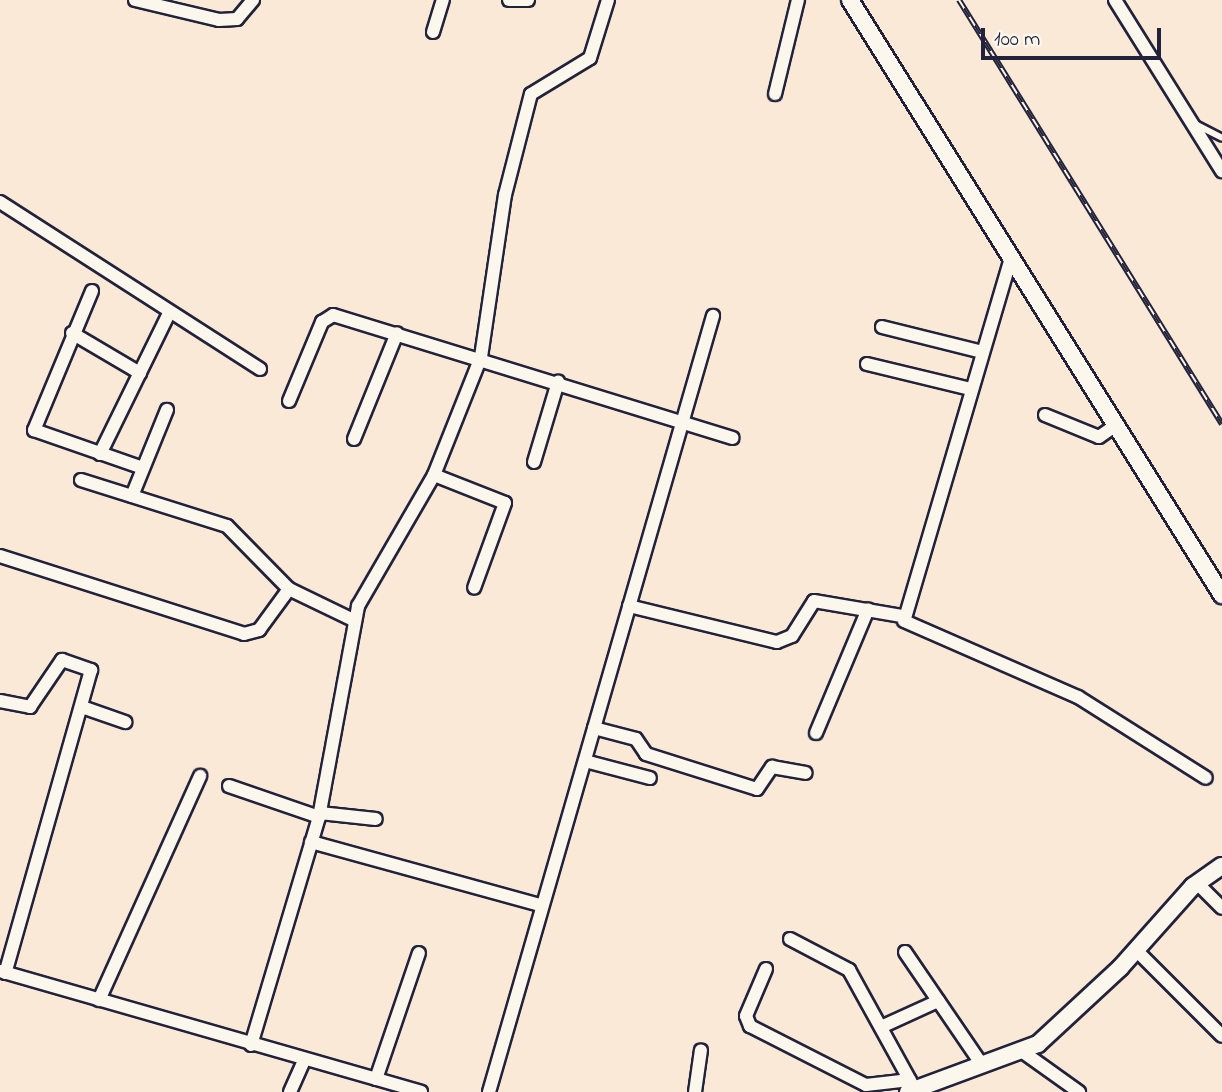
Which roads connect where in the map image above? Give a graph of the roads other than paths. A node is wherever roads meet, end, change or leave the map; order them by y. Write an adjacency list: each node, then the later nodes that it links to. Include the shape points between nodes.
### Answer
1 (135, 0): 2 (street, via 219,20 237,19)
2 (253, 0)
3 (443, 0): 10 (street)
4 (509, 0): 5 (street)
5 (528, 0)
6 (608, 0): 24 (street, via 590,58 531,94 505,194)
7 (798, 0): 11 (street)
8 (850, 0): 16 (street)
9 (1115, 0): 12 (street)
10 (433, 32)
11 (775, 94)
12 (1190, 121): 13 (lane); 14 (street)
13 (1222, 138)
14 (1222, 172)
15 (0, 202): 18 (street)
16 (1011, 258): 23 (street); 34 (street)
17 (92, 291): 22 (street)
18 (169, 315): 26 (street); 27 (street)
19 (713, 316): 33 (street)
20 (882, 327): 23 (street)
21 (397, 333): 24 (street); 30 (street, via 324,317); 36 (street)
22 (72, 334): 27 (street); 37 (street, via 34,430)
23 (982, 352): 29 (street)
24 (481, 357): 28 (street); 40 (street)
25 (867, 364): 29 (street)
26 (260, 369)
27 (140, 373): 37 (street)
28 (558, 382): 33 (street); 38 (street)
29 (970, 389): 49 (street)
30 (289, 401)
31 (167, 410): 39 (street)
32 (1045, 415): 34 (street, via 1100,438)
33 (681, 422): 35 (street); 47 (street)
34 (1116, 425): 46 (street)
35 (732, 438)
36 (354, 439)
37 (100, 454): 39 (street)
38 (534, 462)
39 (144, 468): 42 (street)
40 (434, 475): 44 (street, via 505,503); 50 (street)
41 (81, 480): 42 (street)
42 (132, 496): 45 (street, via 226,526)
43 (0, 556): 45 (street, via 244,634 259,630)
44 (474, 588)
45 (289, 589): 50 (street)
46 (1222, 595)
47 (629, 606): 48 (street, via 777,642 792,636 814,601); 54 (street)
48 (868, 609): 49 (street); 55 (street)
49 (902, 616): 60 (street, via 908,624 1078,698)
50 (353, 620): 62 (street)
51 (0, 701): 52 (street, via 30,707 67,660 91,670)
52 (82, 707): 53 (street); 74 (street)
53 (125, 722)
54 (594, 727): 56 (street); 57 (street, via 636,739 646,754 757,789 772,767)
55 (816, 733)
56 (585, 761): 59 (street); 67 (street)
57 (805, 772)
58 (200, 776): 75 (street)
59 (650, 778)
60 (1206, 778)
61 (229, 786): 62 (street)
62 (319, 815): 63 (street); 64 (street)
63 (376, 819)
64 (311, 842): 67 (street); 79 (street)
65 (1222, 866): 66 (street)
66 (1197, 883): 68 (street); 70 (street)
67 (540, 905): 90 (street)
68 (1222, 908)
69 (790, 939): 77 (street, via 849,970)
70 (1137, 951): 78 (street); 81 (street, via 1058,1029)
71 (905, 952): 76 (street)
72 (419, 953): 85 (street)
73 (766, 970): 86 (street, via 746,1016 750,1026 866,1085)
74 (3, 972): 75 (street)
75 (99, 1000): 79 (street)
76 (938, 1000): 77 (street); 83 (street)
77 (881, 1027): 86 (street)
78 (1222, 1036)
79 (251, 1045): 82 (street)
80 (701, 1050): 91 (street)
81 (1023, 1052): 83 (street); 87 (street)
82 (305, 1059): 85 (street); 88 (street)
83 (982, 1065): 84 (street)
84 (946, 1076): 86 (street); 92 (street)
85 (376, 1079): 89 (street)
86 (910, 1086)
87 (1060, 1087): 93 (street)
88 (290, 1092)
89 (421, 1092)
90 (489, 1092)
91 (695, 1092)
92 (941, 1092)
93 (1079, 1092)

